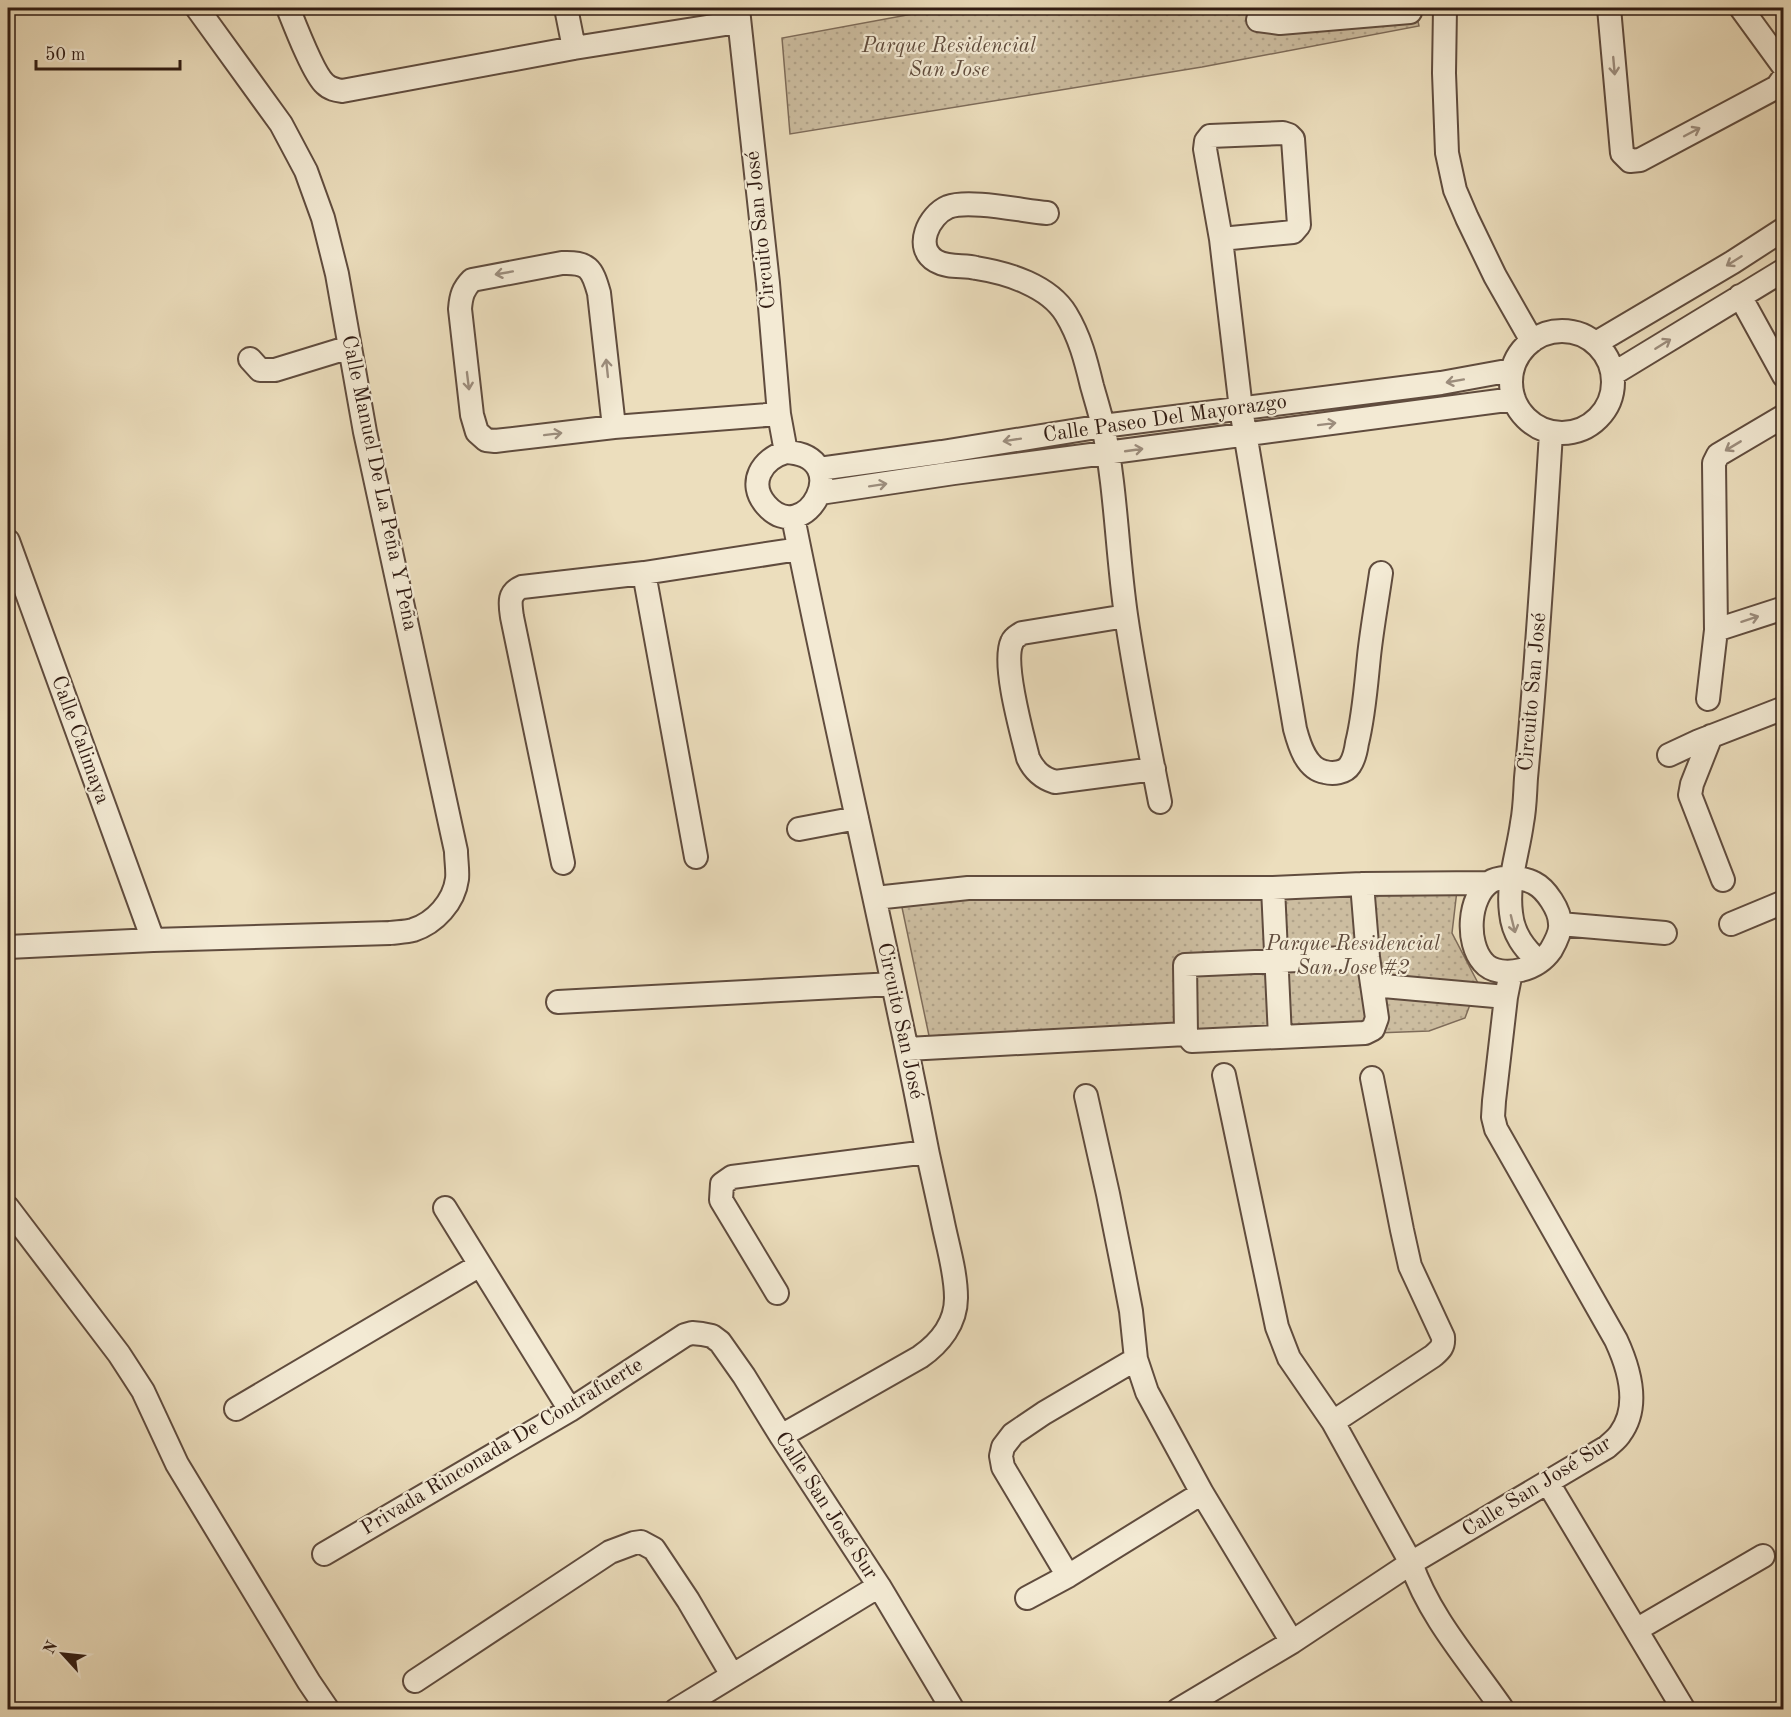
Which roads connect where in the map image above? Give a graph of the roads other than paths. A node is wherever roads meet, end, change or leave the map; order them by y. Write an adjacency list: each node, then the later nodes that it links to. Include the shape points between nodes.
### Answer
1 (197, 8): 20 (street, Calle Manuel De La Peña Y Peña, via 281,124 306,171 337,274)
2 (288, 8): 10 (street, via 318,75 327,86 342,91)
3 (566, 8): 10 (street)
4 (1445, 8): 18 (street, via 1448,153 1455,190 1495,276)
5 (1610, 8): 12 (street, one-way to 12, via 1622,153 1630,161 1640,160 1778,87)
6 (1741, 8): 11 (street)
7 (1410, 12): 9 (street, via 1280,22)
8 (738, 15): 10 (street); 26 (street, Circuito San José)
9 (1258, 20)
10 (574, 48)
11 (1784, 68)
12 (1784, 77)
13 (1047, 213): 31 (street, via 967,203 949,207 930,221 924,243 936,261 1022,280 1044,291 1063,309 1083,352)
14 (1784, 229): 19 (street, one-way to 19)
15 (1221, 239): 15 (street, via 1293,232 1299,225 1293,139 1289,135 1210,136 1206,141); 28 (street)
16 (1784, 270): 17 (street)
17 (1740, 296): 23 (street, one-way to 17); 24 (street)
18 (1532, 340): 19 (street, via 1565,331); 22 (street)
19 (1596, 343): 23 (street)
20 (350, 347): 21 (street, via 275,370 260,370); 63 (street, Calle Manuel De La Peña Y Peña, via 456,851 458,878 453,896 433,919 413,930)
21 (250, 359)
22 (1512, 370): 25 (street); 28 (street, Calle Paseo Del Mayorazgo, one-way to 28)
23 (1613, 374): 30 (street, via 1613,391 1597,420 1568,434)
24 (1784, 376)
25 (1514, 399): 28 (street, Calle Paseo Del Mayorazgo, one-way to 25); 30 (street, via 1524,417)
26 (779, 414): 29 (street); 32 (street, Circuito San José)
27 (1784, 416): 42 (street, one-way to 42, via 1715,460)
28 (1243, 422): 31 (street, Calle Paseo Del Mayorazgo); 39 (street, via 1295,729 1301,749 1311,763 1327,773 1345,770 1355,752)
29 (614, 426): 29 (street, one-way to 29, via 599,292 588,268 575,262 562,263 472,280 465,287 460,309 472,415 481,436 495,441)
30 (1551, 433): 53 (street, Circuito San José, via 1525,798)
31 (1105, 439): 33 (street, Calle Paseo Del Mayorazgo, one-way to 33, via 942,452); 34 (street, Calle Paseo Del Mayorazgo, one-way to 31, via 954,473); 41 (street)
32 (786, 452): 33 (street, via 805,456); 35 (street, via 765,463 758,486 768,507)
33 (819, 469): 34 (street)
34 (820, 493): 35 (street, via 809,510)
35 (793, 517): 37 (street, Circuito San José)
36 (8, 541): 63 (street, Calle Calimaya)
37 (799, 549): 38 (street); 49 (street, Circuito San José)
38 (644, 573): 51 (street); 52 (street, via 522,587 514,590 511,597 515,634)
39 (1381, 573)
40 (1784, 608): 42 (street, one-way to 40)
41 (1126, 616): 47 (street); 47 (street, via 1022,633 1011,645 1011,682 1028,759 1041,776 1055,782)
42 (1716, 630): 43 (street)
43 (1708, 699)
44 (1784, 708): 45 (street)
45 (1711, 736): 46 (street); 54 (street, via 1690,795)
46 (1669, 755)
47 (1154, 769): 48 (street)
48 (1160, 802)
49 (857, 818): 50 (street); 58 (street, Circuito San José)
50 (799, 829)
51 (696, 857)
52 (563, 863)
53 (1512, 877): 55 (street); 60 (street, via 1529,880 1544,890); 67 (street, Circuito San José, one-way to 67, via 1512,923 1521,943)
54 (1723, 880)
55 (1488, 883): 56 (street); 68 (street, via 1472,912 1473,939 1482,962)
56 (1362, 884): 57 (street); 65 (street)
57 (1273, 888): 58 (street, via 968,888); 66 (street)
58 (874, 898): 69 (street, Circuito San José)
59 (1784, 902): 61 (street)
60 (1560, 924): 62 (street); 67 (street, via 1551,950)
61 (1731, 924)
62 (1665, 933)
63 (153, 940): 64 (street, Calle Manuel De La Peña Y Peña)
64 (8, 947)
65 (1368, 957): 66 (street); 70 (street)
66 (1276, 961): 73 (street, via 1185,965); 74 (street)
67 (1539, 963): 68 (street)
68 (1511, 972): 71 (street, Calle San José Sur)
69 (893, 984): 72 (street); 75 (street, Circuito San José)
70 (1372, 984): 71 (street); 74 (street, via 1377,1018 1373,1029 1365,1033)
71 (1506, 997): 90 (street, Calle San José Sur, via 1494,1101 1496,1130 1616,1340 1631,1386 1628,1421 1620,1435)
72 (558, 1002)
73 (1186, 1034): 74 (street, via 1192,1041); 75 (street)
74 (1280, 1037)
75 (907, 1049): 79 (street, Circuito San José)
76 (1224, 1076): 88 (street, via 1277,1327 1289,1358)
77 (1372, 1078): 88 (street, via 1410,1266 1444,1343 1433,1356)
78 (1086, 1096): 85 (street, via 1131,1311)
79 (927, 1152): 83 (street, via 732,1177 722,1184 721,1200); 89 (street, Circuito San José, via 954,1276 956,1300 946,1333 920,1357)
80 (445, 1208): 82 (street)
81 (9, 1212): 102 (street, via 143,1391 177,1464)
82 (480, 1265): 86 (street); 87 (street)
83 (777, 1293)
84 (679, 1340): 87 (street, Privada Rinconada De Contrafuerte); 89 (street, Calle San José Sur, via 692,1333 712,1336 720,1342)
85 (1136, 1359): 91 (street, via 1147,1392); 95 (street, via 1013,1434 1000,1456)
86 (236, 1409)
87 (570, 1410): 92 (street, Privada Rinconada De Contrafuerte)
88 (1333, 1422): 94 (street)
89 (781, 1436): 96 (street, Calle San José Sur)
90 (1548, 1482): 94 (street, Calle San José Sur); 98 (street)
91 (1203, 1493): 95 (street); 99 (street)
92 (324, 1554)
93 (1763, 1556): 98 (street)
94 (1411, 1563): 99 (street, Calle San José Sur); 106 (street, via 1419,1587 1446,1632)
95 (1068, 1576): 97 (street)
96 (879, 1586): 100 (street); 104 (street, Calle San José Sur)
97 (1027, 1598)
98 (1636, 1630): 107 (street)
99 (1292, 1642): 105 (street, Calle San José Sur)
100 (732, 1675): 101 (street, via 654,1549 641,1542 610,1552); 103 (street)
101 (415, 1681)
102 (328, 1710)
103 (676, 1710)
104 (953, 1710)
105 (1178, 1710)
106 (1503, 1710)
107 (1683, 1710)

